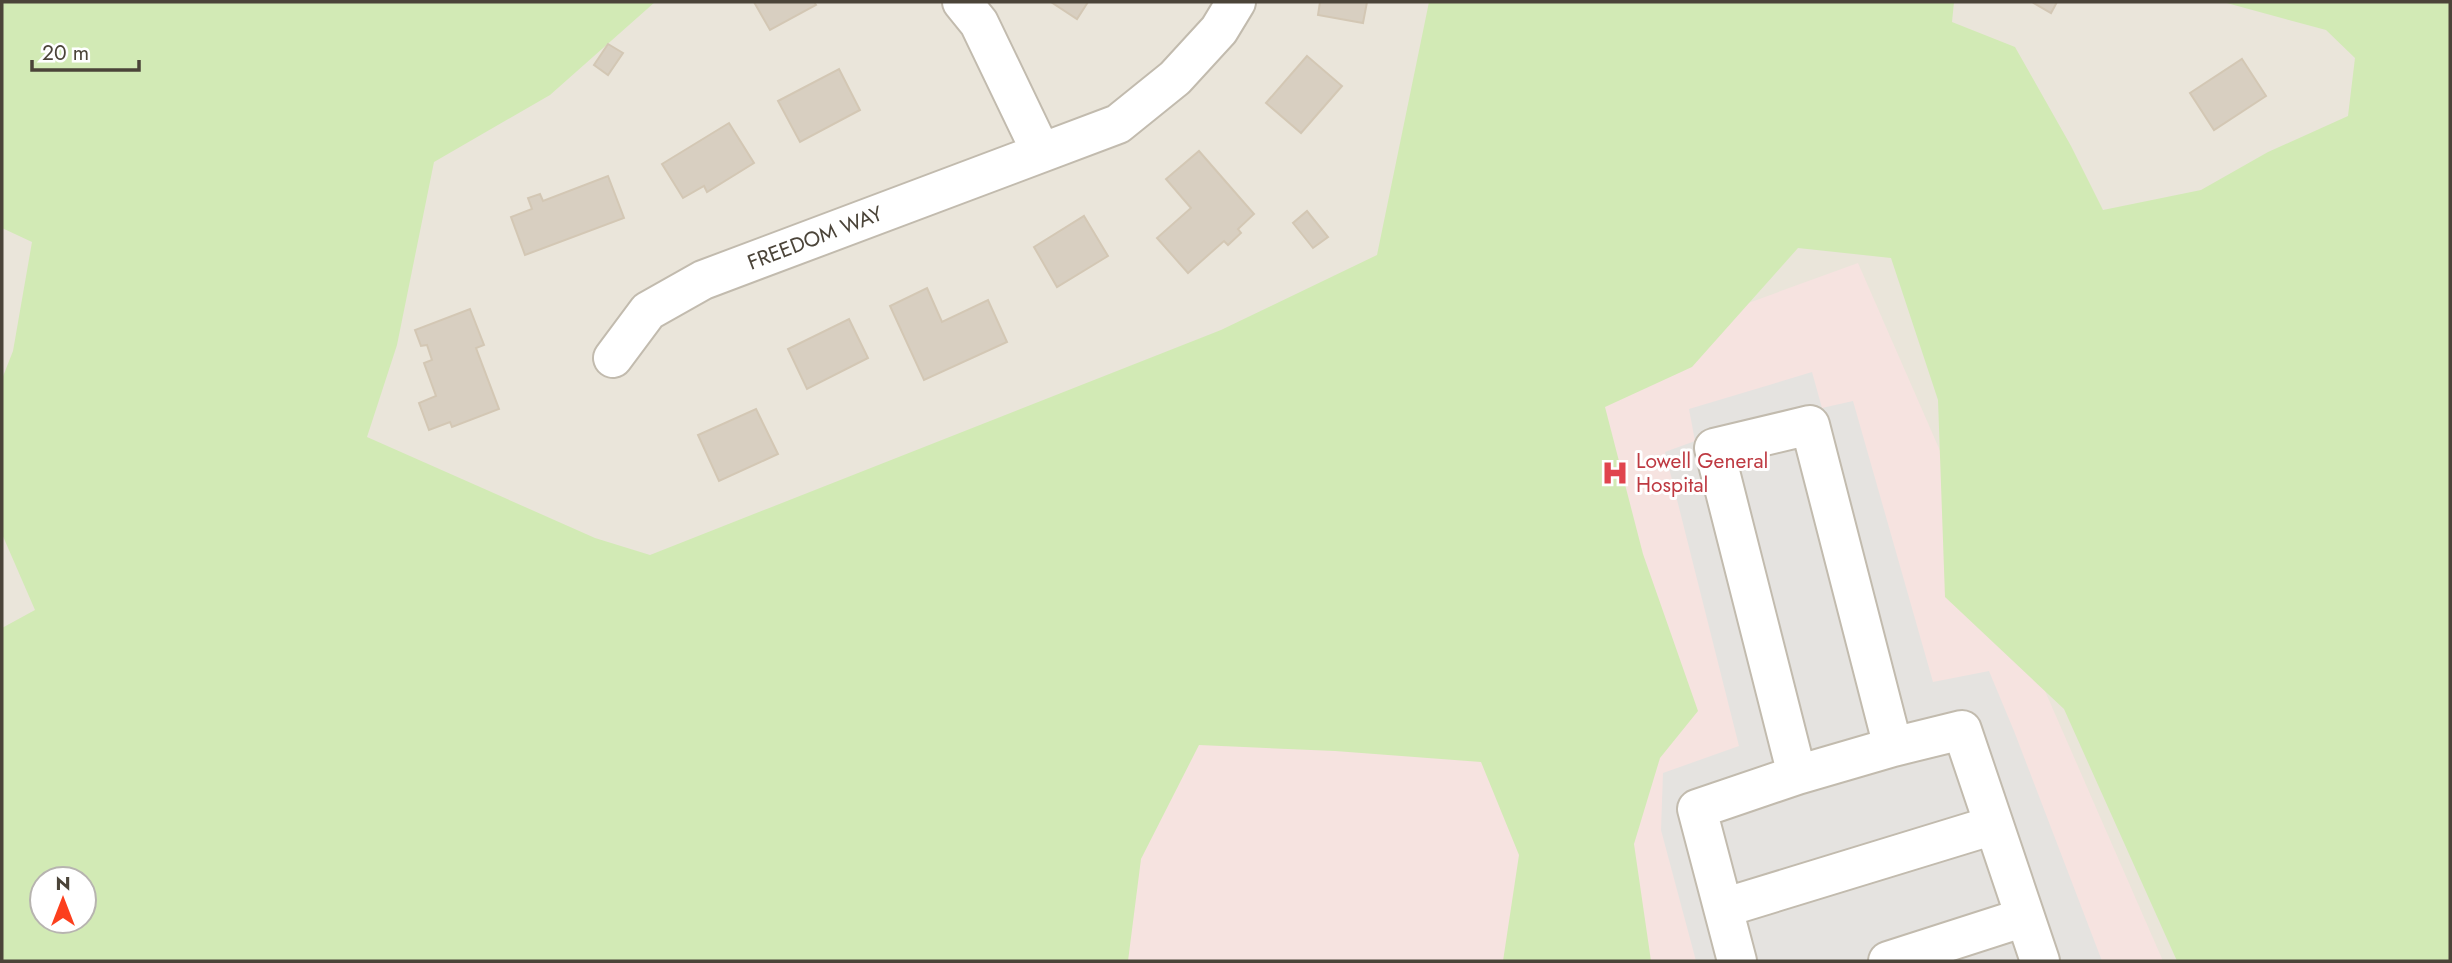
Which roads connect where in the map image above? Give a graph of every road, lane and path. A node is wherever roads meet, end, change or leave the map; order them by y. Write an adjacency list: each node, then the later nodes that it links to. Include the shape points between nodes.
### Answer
1 (962, 2): 3 (street, via 979,23)
2 (1236, 2): 3 (street, FREEDOM WAY, via 1219,30 1175,78 1118,124)
3 (1041, 152): 4 (street, FREEDOM WAY, via 703,280 648,311)
4 (613, 358)
5 (1893, 747): 6 (street); 6 (street, via 1811,425 1714,448); 7 (street, via 1962,730)
6 (1797, 775): 8 (street, via 1697,809)
7 (1994, 825): 8 (street); 9 (street)
8 (1723, 908): 10 (street)
9 (2025, 917): 11 (street); 12 (street)
10 (1737, 961)
11 (1888, 961)
12 (2040, 961)

